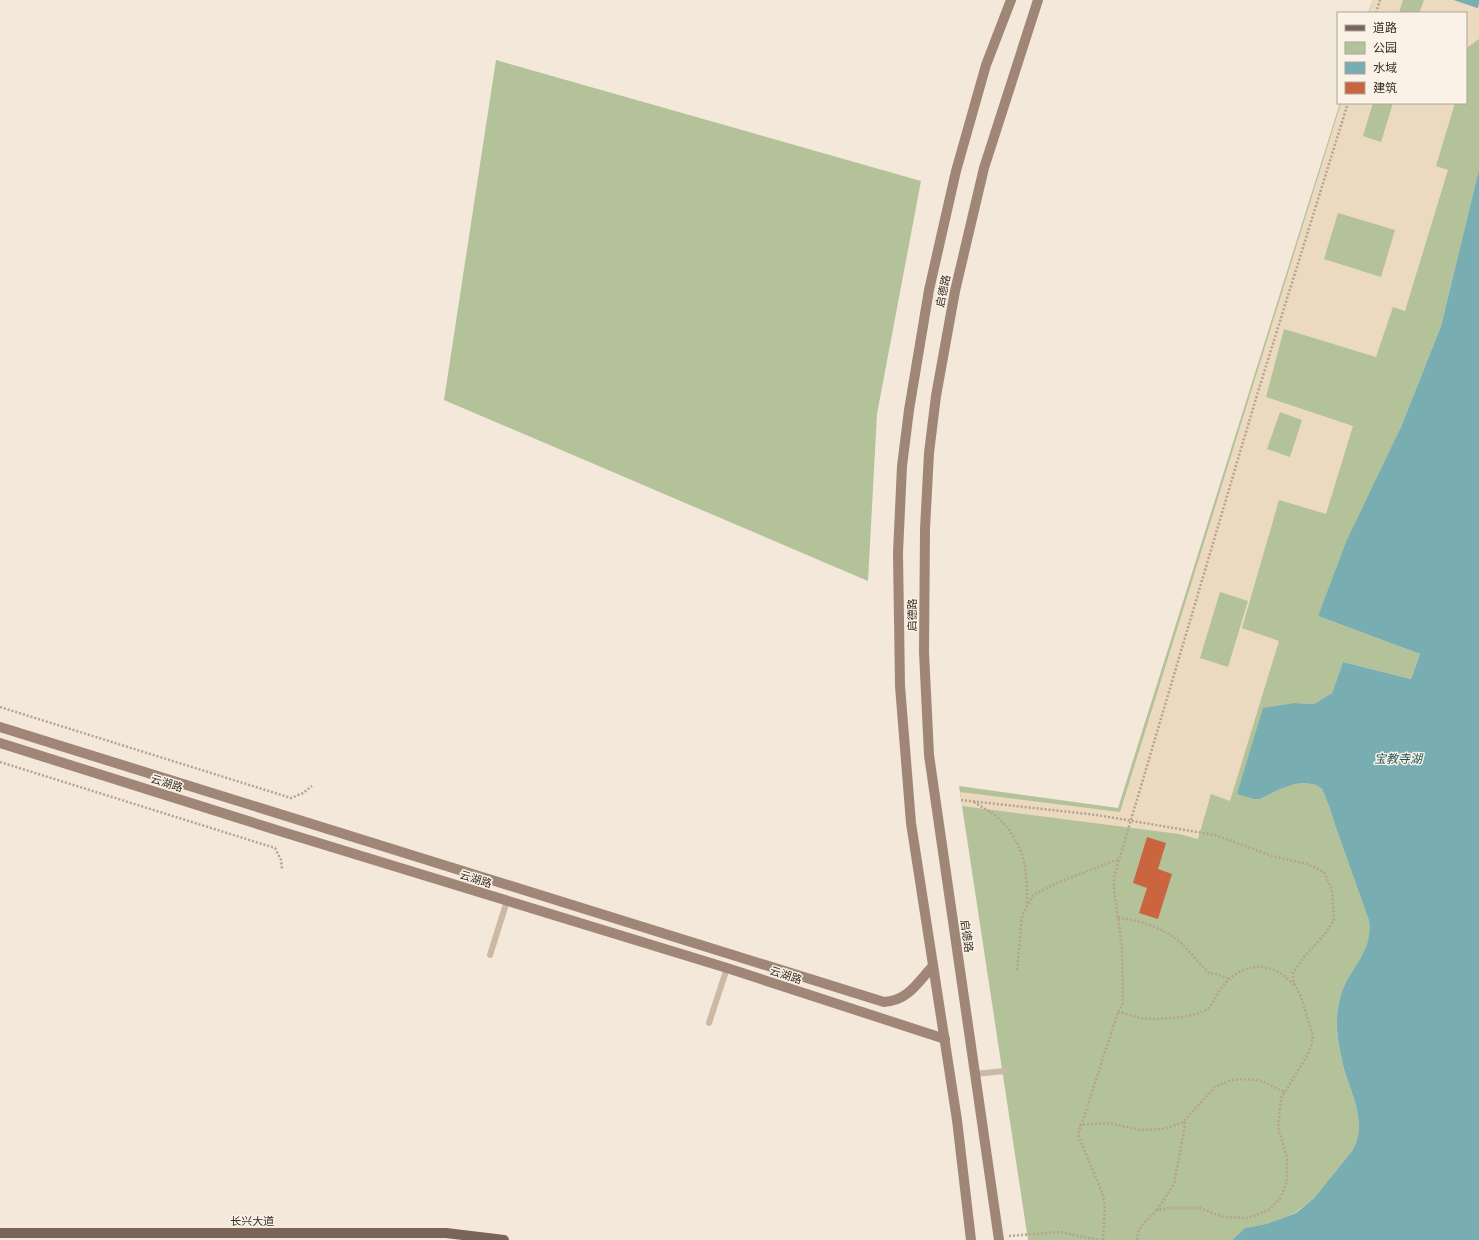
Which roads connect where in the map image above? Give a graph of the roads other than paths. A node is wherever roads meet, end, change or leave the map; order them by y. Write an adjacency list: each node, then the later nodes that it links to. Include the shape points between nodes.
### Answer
1 (1011, 0): 7 (main road, 启德路, via 986,65 956,171 929,290 902,466 898,553 900,686 911,823)
2 (1038, 0): 12 (main road, 启德路, via 982,175 955,291 936,396 929,453 925,529 924,652 929,755)
3 (0, 727): 7 (main road, 云湖路, via 884,1002 904,997)
4 (0, 744): 5 (main road, 云湖路)
5 (507, 901): 6 (lane); 8 (main road, 云湖路)
6 (490, 955)
7 (933, 966): 10 (main road, 启德路)
8 (727, 968): 9 (lane); 10 (main road, 云湖路)
9 (709, 1023)
10 (945, 1039): 17 (main road, 启德路)
11 (1005, 1071): 12 (lane)
12 (975, 1074): 15 (main road, 启德路)
13 (0, 1233): 14 (main road, 长兴大道)
14 (105, 1237): 16 (main road, 长兴大道, via 446,1233)
15 (999, 1239)
16 (504, 1240)
17 (971, 1240)

